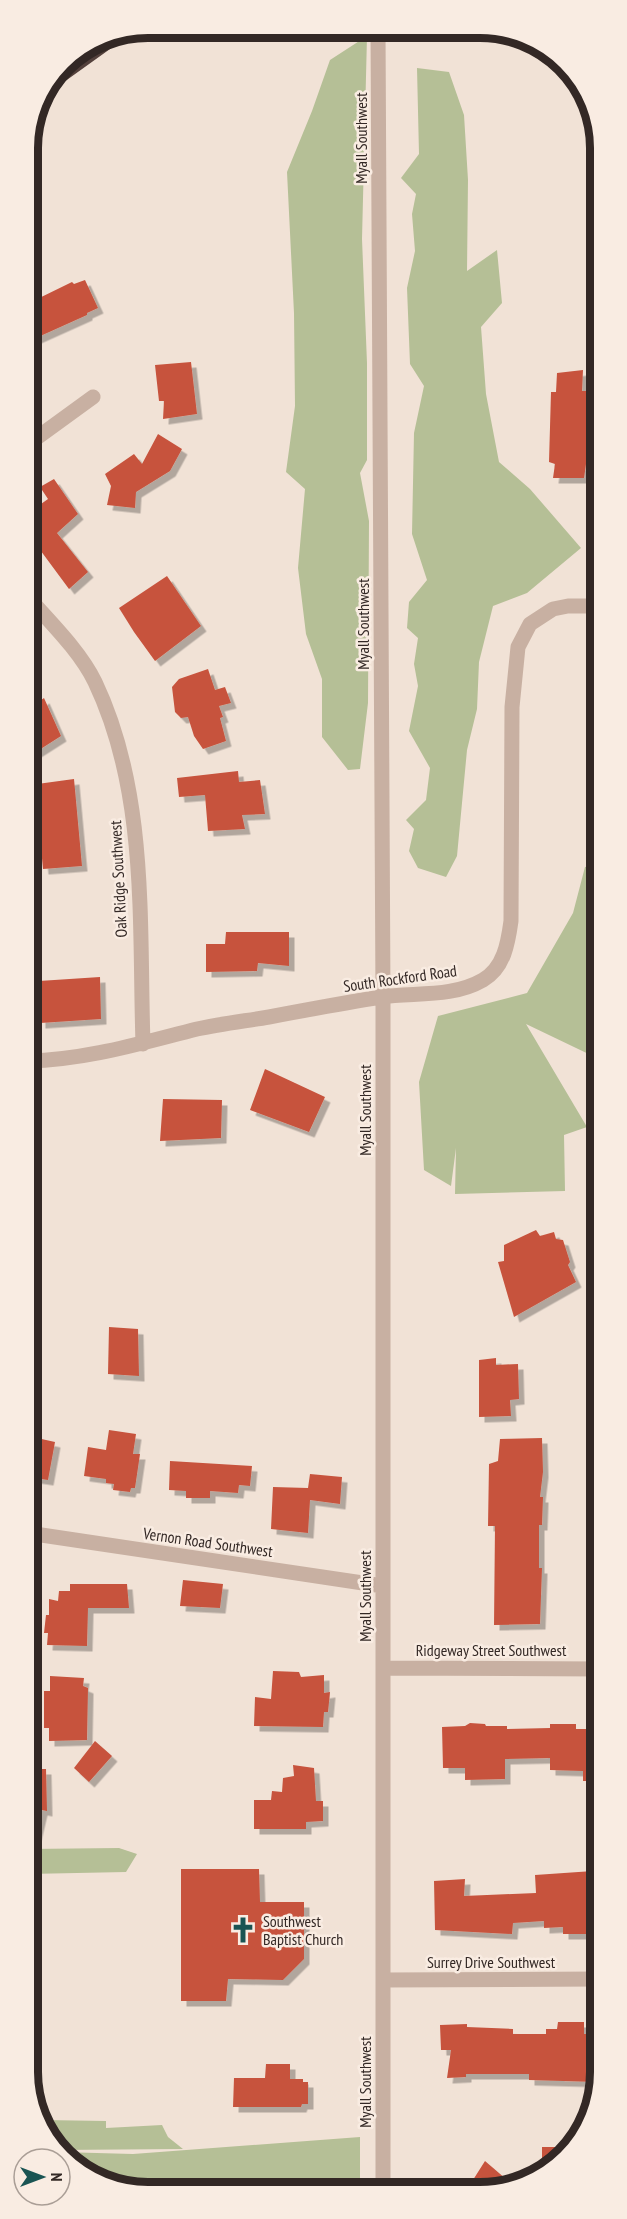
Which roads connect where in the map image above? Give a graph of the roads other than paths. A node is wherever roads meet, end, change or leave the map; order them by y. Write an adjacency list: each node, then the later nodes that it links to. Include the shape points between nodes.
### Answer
1 (378, 38): 6 (street, Myall Southwest)
2 (93, 397): 3 (street)
3 (38, 437)
4 (590, 606): 6 (street, South Rockford Road, via 553,609 530,624 518,647 513,707 511,921 502,958 486,979 472,986)
5 (38, 609): 7 (street, Oak Ridge Southwest, via 94,680 122,754 136,834)
6 (383, 997): 7 (street, South Rockford Road, via 199,1029); 10 (street, Myall Southwest)
7 (143, 1044): 8 (street, South Rockford Road, via 58,1061)
8 (38, 1061)
9 (38, 1534): 10 (street, Vernon Road Southwest)
10 (383, 1586): 11 (street, Myall Southwest)
11 (383, 1668): 12 (street, Ridgeway Street Southwest); 14 (street, Myall Southwest)
12 (589, 1668)
13 (589, 1979): 14 (street, Surrey Drive Southwest)
14 (383, 1980): 15 (street, Myall Southwest)
15 (383, 2182)

